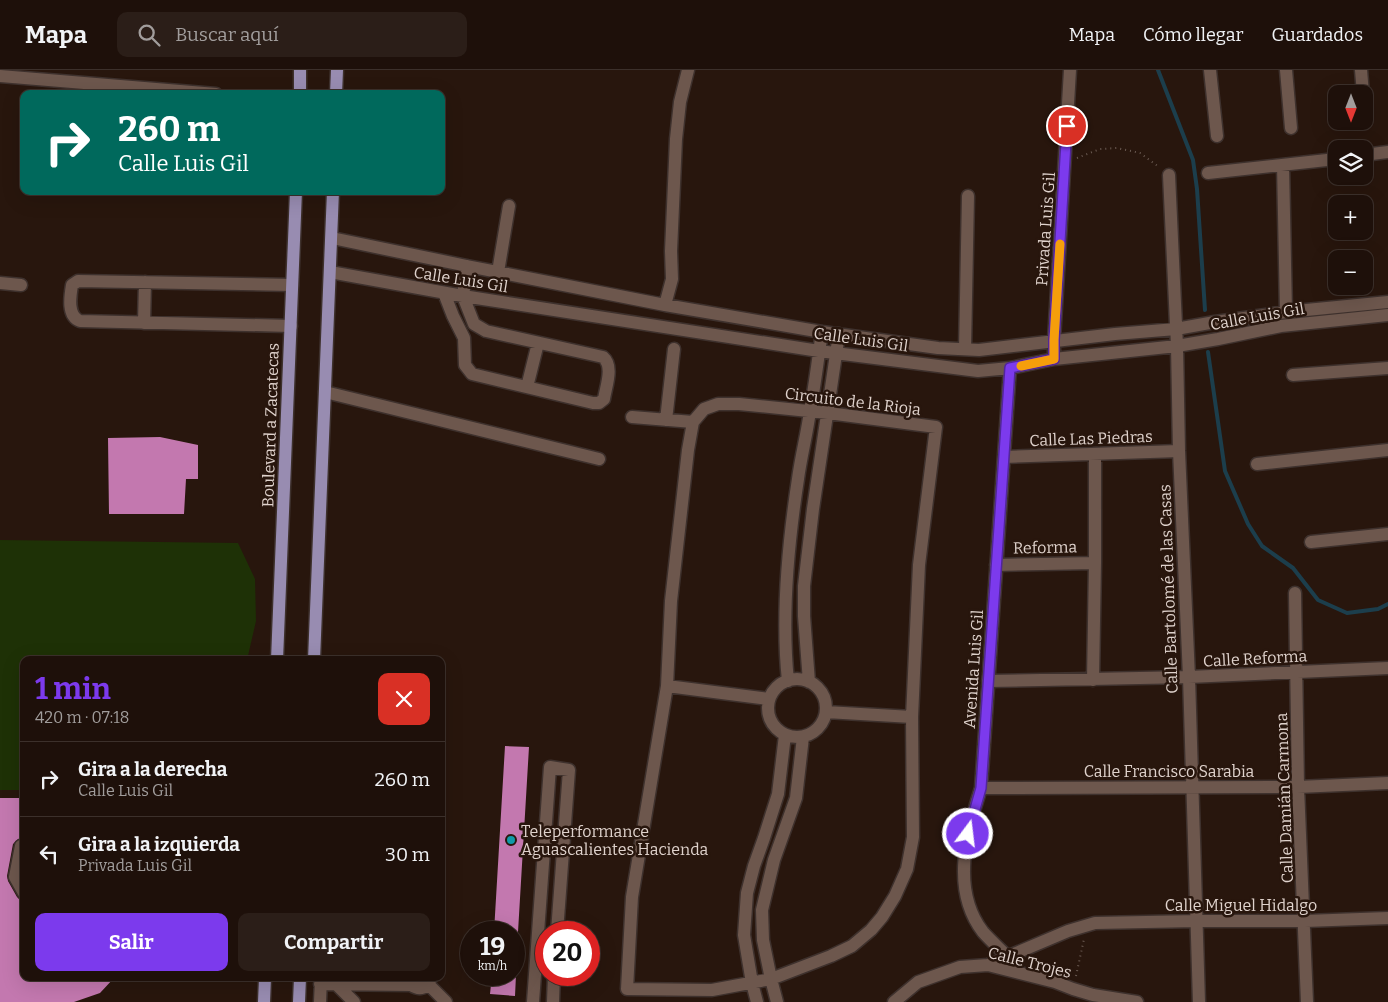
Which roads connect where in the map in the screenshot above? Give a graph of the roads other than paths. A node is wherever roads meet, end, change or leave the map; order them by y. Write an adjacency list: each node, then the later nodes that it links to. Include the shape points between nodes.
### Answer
1 (300, 70): 11 (main road)
2 (337, 70): 12 (main road)
3 (688, 70): 36 (street, via 676,139 672,279)
4 (1070, 70): 44 (street, Privada Luis Gil)
5 (1210, 70): 14 (street)
6 (1286, 70): 13 (street)
7 (1362, 70): 9 (street)
8 (0, 76): 10 (street)
9 (1363, 85)
10 (168, 90)
11 (300, 90)
12 (336, 90)
13 (1291, 128)
14 (1217, 136)
15 (1388, 152): 16 (street)
16 (1373, 154)
17 (1328, 160): 18 (street)
18 (1283, 166): 19 (street); 37 (street)
19 (1208, 173)
20 (1169, 175): 41 (street, Calle Bartolomé de las Casas)
21 (296, 195): 32 (main road, Boulevard a Zacatecas)
22 (333, 195): 25 (main road)
23 (968, 196): 48 (street)
24 (509, 206): 28 (street)
25 (332, 238): 26 (street, Calle Luis Gil); 27 (main road)
26 (467, 266): 28 (street, Calle Luis Gil); 34 (street)
27 (330, 272): 33 (street, Calle Luis Gil); 56 (main road)
28 (498, 272): 36 (street, Calle Luis Gil)
29 (145, 282): 32 (street); 39 (street); 39 (street, via 78,281 72,285 70,294 71,315 80,321)
30 (0, 283): 31 (street)
31 (21, 285)
32 (292, 285): 40 (main road, Boulevard a Zacatecas)
33 (444, 293): 34 (street, Calle Luis Gil); 55 (street, via 464,338 465,365 472,374)
34 (463, 296): 45 (street, via 474,324 486,331); 49 (street, Calle Luis Gil)
35 (1388, 302): 37 (street, Calle Luis Gil)
36 (665, 305): 42 (street, Calle Luis Gil)
37 (1286, 312): 41 (street, Calle Luis Gil)
38 (1388, 315): 46 (street, Calle Luis Gil, via 1281,326)
39 (144, 323): 40 (street)
40 (291, 326): 73 (main road, Boulevard a Zacatecas)
41 (1176, 329): 44 (street, Calle Luis Gil); 46 (street, Calle Bartolomé de las Casas)
42 (822, 332): 43 (street, Calle Luis Gil); 49 (street)
43 (839, 334): 48 (street, Calle Luis Gil); 50 (street)
44 (1054, 340): 48 (street, Calle Luis Gil); 51 (street, Privada Luis Gil)
45 (538, 343): 55 (street); 55 (street, via 603,357 608,361 604,399 593,403)
46 (1177, 346): 51 (street, Calle Luis Gil); 63 (street, Calle Bartolomé de las Casas)
47 (674, 349): 60 (street)
48 (965, 349)
49 (819, 350): 50 (street, Calle Luis Gil); 57 (street)
50 (836, 353): 52 (street, Calle Luis Gil, via 978,371); 58 (street)
51 (1054, 359): 52 (street, Calle Luis Gil)
52 (1010, 368): 65 (street, Avenida Luis Gil)
53 (1388, 368): 54 (street)
54 (1293, 375)
55 (527, 387)
56 (325, 392): 66 (street); 74 (main road)
57 (810, 411): 58 (street, Circuito de la Rioja); 61 (street, Circuito de la Rioja, via 718,404 704,408); 79 (street, via 790,537 785,622)
58 (828, 413): 81 (street, via 812,509 804,586); 85 (street, Circuito de la Rioja, via 936,427 919,565)
59 (632, 417): 60 (street)
60 (666, 420): 61 (street)
61 (693, 422): 82 (street, Circuito de la Rioja, via 670,601)
62 (1388, 450): 67 (street)
63 (1178, 451): 64 (street, Calle Las Piedras); 77 (street, Calle Bartolomé de las Casas)
64 (1095, 454): 65 (street, Calle Las Piedras); 70 (street)
65 (1004, 457): 71 (street, Avenida Luis Gil)
66 (599, 460)
67 (1257, 464)
68 (1388, 534): 69 (street)
69 (1311, 542)
70 (1095, 563): 71 (street, Reforma); 78 (street)
71 (996, 565): 80 (street, Avenida Luis Gil)
72 (1295, 593): 76 (street, Calle Damián Carmona)
73 (276, 656)
74 (314, 656)
75 (1388, 668): 76 (street, Calle Reforma)
76 (1296, 672): 77 (street, Calle Reforma); 89 (street, Calle Damián Carmona)
77 (1189, 677): 78 (street, Calle Reforma); 91 (street, Calle Bartolomé de las Casas)
78 (1093, 680): 80 (street, Calle Reforma)
79 (788, 681): 81 (street); 83 (street)
80 (988, 681): 90 (street, Avenida Luis Gil)
81 (809, 682): 84 (street, via 823,694)
82 (667, 686): 83 (street); 107 (street, Circuito de la Rioja, via 632,897 626,989 712,990)
83 (769, 698): 86 (street, via 768,716 778,731)
84 (826, 712): 85 (street); 87 (street, via 818,728)
85 (912, 717): 102 (street, Circuito de la Rioja, via 913,837 907,870 895,896 871,930 852,946)
86 (785, 735): 87 (street); 107 (street, via 778,794 747,893 744,935)
87 (803, 737): 102 (street, via 796,798 774,860 762,910 763,940)
88 (1388, 783): 89 (street, Calle Francisco Sarabia)
89 (1298, 787): 91 (street, Calle Francisco Sarabia); 98 (street, Calle Damián Carmona)
90 (981, 788): 91 (street, Calle Francisco Sarabia); 99 (street, Avenida Luis Gil, via 965,846 966,897 983,932)
91 (1192, 788): 97 (street, Calle Bartolomé de las Casas)
92 (20, 851): 93 (street, via 15,877)
93 (20, 886)
94 (1388, 918): 98 (street, Calle Miguel Hidalgo)
95 (539, 921): 96 (street, via 550,767 569,770)
96 (558, 921)
97 (1196, 921): 98 (street, Calle Miguel Hidalgo); 99 (street, Calle Miguel Hidalgo, via 1094,923); 120 (street, Calle Bartolomé de las Casas)
98 (1304, 921): 121 (street, Calle Damián Carmona)
99 (1007, 956): 100 (street, Calle Miguel Hidalgo)
100 (988, 965): 118 (street, Calle Trojes, via 960,967 918,982); 119 (street, Calle Trojes, via 1093,995)
101 (535, 974): 114 (street)
102 (771, 979): 107 (street, Circuito de la Rioja); 117 (street)
103 (265, 981): 109 (main road)
104 (300, 981): 110 (main road)
105 (326, 981): 106 (street, via 411,985 418,989); 111 (street); 112 (street)
106 (429, 981): 113 (street)
107 (752, 983): 116 (street)
108 (553, 986): 115 (street)
109 (264, 1002)
110 (299, 1002)
111 (320, 1002)
112 (354, 1002)
113 (446, 1002)
114 (533, 1002)
115 (552, 1002)
116 (757, 1002)
117 (777, 1002)
118 (894, 1002)
119 (1138, 1002)
120 (1199, 1002)
121 (1307, 1002)

